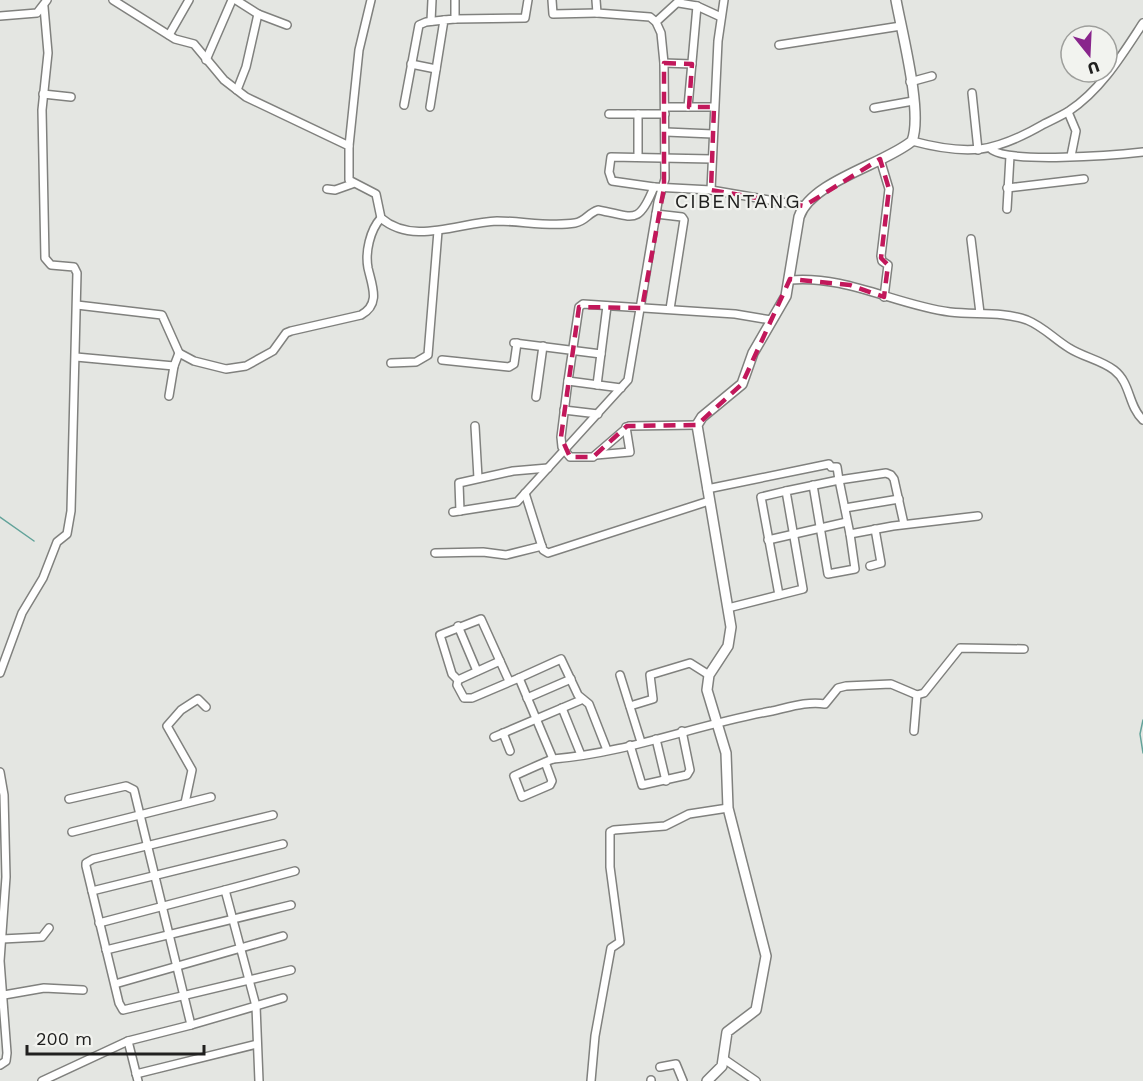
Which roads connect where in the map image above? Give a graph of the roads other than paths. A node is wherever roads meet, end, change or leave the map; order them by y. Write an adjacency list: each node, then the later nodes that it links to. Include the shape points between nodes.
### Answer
1 (113, 0): 26 (street)
2 (189, 0): 26 (street)
3 (234, 0): 16 (street); 28 (street)
4 (371, 0): 52 (street, via 359,50)
5 (432, 0): 21 (street)
6 (455, 0): 19 (street)
7 (528, 0): 19 (street, via 525,18)
8 (552, 0): 15 (street, via 553,14)
9 (596, 0): 15 (street)
10 (724, 0): 18 (street)
11 (896, 0): 25 (street)
12 (680, 2): 14 (street); 22 (street)
13 (46, 3): 17 (street, via 37,13); 37 (street, via 48,53)
14 (697, 6): 18 (street); 31 (street)
15 (597, 13): 22 (street, via 648,16)
16 (258, 14): 24 (street); 35 (street)
17 (0, 16)
18 (721, 17): 43 (street)
19 (455, 19): 20 (street)
20 (444, 20): 21 (street); 32 (street)
21 (431, 21): 30 (street, via 419,25)
22 (656, 22): 29 (street)
23 (1143, 23): 46 (street, via 1101,82)
24 (287, 25)
25 (901, 26): 27 (street); 34 (street)
26 (169, 35): 28 (street, via 194,44)
27 (779, 45)
28 (206, 60): 35 (street)
29 (664, 63): 31 (street); 45 (street)
30 (411, 64): 32 (street); 40 (street)
31 (692, 64): 42 (street)
32 (436, 69): 41 (street)
33 (932, 76): 34 (street)
34 (910, 82): 39 (street)
35 (237, 90): 52 (street)
36 (972, 93): 54 (street)
37 (43, 94): 38 (street); 77 (street, via 45,258 51,266 76,270)
38 (71, 97)
39 (913, 101): 44 (street); 51 (street, via 916,126)
40 (404, 105)
41 (430, 106)
42 (688, 107): 43 (street); 45 (street)
43 (714, 107): 50 (street)
44 (874, 108)
45 (665, 110): 48 (street); 49 (street)
46 (1068, 112): 53 (street, via 1016,141); 58 (street, via 1076,131)
47 (609, 114): 48 (street)
48 (638, 114): 56 (street)
49 (666, 132): 50 (street); 59 (street)
50 (713, 134): 60 (street)
51 (912, 141): 54 (street, via 926,146); 61 (street)
52 (349, 146): 63 (street)
53 (991, 149): 54 (street); 57 (street)
54 (978, 150)
55 (1143, 152): 58 (street)
56 (638, 156): 59 (street); 64 (street, via 611,157 612,181)
57 (1010, 156): 58 (street); 66 (street)
58 (1071, 156)
59 (665, 157): 60 (street); 65 (street)
60 (712, 159): 68 (street)
61 (880, 159): 69 (street, via 833,184); 76 (street, via 890,189 881,256 888,265)
62 (1084, 180): 66 (street)
63 (352, 184): 67 (street); 72 (street, via 376,194)
64 (654, 187): 65 (street); 73 (street, via 635,217 598,210 585,221 569,224 497,221)
65 (664, 188): 68 (street); 71 (street)
66 (1007, 188): 70 (street)
67 (327, 189)
68 (711, 190): 69 (street)
69 (804, 206): 75 (street)
70 (1007, 209)
71 (656, 214): 79 (street); 80 (street, via 684,220)
72 (381, 218): 73 (street, via 399,229); 85 (street, via 371,234 368,263 374,295 364,314 286,333 273,351 240,368 226,369)
73 (438, 231): 89 (street, via 428,355 416,362)
74 (970, 239): 81 (street)
75 (790, 280): 76 (street, via 850,285); 82 (street, via 786,296)
76 (884, 297): 81 (street, via 950,312)
77 (77, 305): 85 (street, via 162,315); 87 (street)
78 (607, 306): 79 (street); 84 (street, via 579,307); 86 (street)
79 (642, 308): 80 (street); 93 (street, via 630,375)
80 (670, 309): 82 (street)
81 (980, 313): 98 (street, via 1012,315 1028,321 1071,350 1113,369 1126,385)
82 (771, 320): 99 (street, via 742,384)
83 (543, 346): 84 (street); 88 (street, via 515,343 514,364 508,367); 95 (street)
84 (573, 351): 86 (street); 91 (street)
85 (178, 353): 90 (street)
86 (601, 354): 92 (street)
87 (76, 357): 90 (street); 131 (street, via 69,528 54,548 43,578 22,613)
88 (442, 360)
89 (391, 363)
90 (174, 366): 94 (street)
91 (568, 381): 92 (street); 96 (street)
92 (597, 385): 93 (street)
93 (621, 388): 97 (street)
94 (169, 396)
95 (536, 397)
96 (564, 410): 97 (street); 102 (street)
97 (598, 414): 102 (street)
98 (1143, 420)
99 (697, 425): 101 (street); 108 (street)
100 (476, 426): 105 (street)
101 (626, 426): 103 (street); 103 (street, via 630,452)
102 (564, 450): 103 (street, via 575,459); 104 (street)
103 (597, 455)
104 (548, 468): 105 (street); 110 (street)
105 (478, 478): 110 (street, via 458,484 456,512 515,503)
106 (839, 480): 107 (street); 108 (street, via 837,467 829,464); 111 (street, via 891,475); 113 (street)
107 (813, 485): 109 (street); 117 (street)
108 (707, 489): 112 (street)
109 (786, 491): 120 (street); 121 (street, via 761,497)
110 (525, 493): 122 (street)
111 (899, 499): 113 (street); 116 (street)
112 (709, 501): 122 (street, via 558,551 546,553); 126 (street)
113 (844, 508): 115 (street)
114 (978, 516): 116 (street)
115 (847, 522): 117 (street); 119 (street)
116 (904, 524): 118 (street)
117 (819, 528): 119 (street, via 827,572 831,574 855,570); 120 (street)
118 (874, 529): 119 (street); 124 (street, via 881,563)
119 (850, 534)
120 (794, 535): 121 (street); 125 (street, via 804,586 797,592)
121 (768, 540): 125 (street)
122 (542, 546): 123 (street, via 506,555)
123 (435, 553)
124 (870, 566)
125 (778, 595): 126 (street)
126 (728, 608): 133 (street, via 728,646)
127 (458, 626): 129 (street, via 481,619); 130 (street); 136 (street, via 441,633 439,638)
128 (1024, 649): 138 (street, via 960,648 931,688)
129 (500, 661): 130 (street); 137 (street)
130 (477, 671): 136 (street)
131 (0, 674)
132 (620, 675): 141 (street)
133 (709, 675): 141 (street, via 690,663 650,675 653,699); 145 (street, via 707,690)
134 (519, 678): 135 (street, via 561,659); 137 (street); 139 (street)
135 (571, 679): 139 (street); 140 (street)
136 (458, 680): 137 (street, via 457,685 467,699)
137 (509, 681)
138 (917, 695): 145 (street, via 891,684 856,684 838,688 825,704 809,703); 147 (street)
139 (527, 698): 144 (street)
140 (581, 700): 143 (street); 153 (street, via 589,704)
141 (630, 706): 151 (street)
142 (206, 707): 162 (street, via 198,699 167,726 192,770)
143 (562, 708): 144 (street); 155 (street)
144 (536, 719): 148 (street); 156 (street)
145 (717, 722): 146 (street); 163 (street, via 726,753)
146 (682, 731): 150 (street); 159 (street, via 689,772)
147 (914, 731)
148 (502, 733): 149 (street); 154 (street)
149 (494, 737)
150 (656, 740): 151 (street); 159 (street)
151 (642, 742): 152 (street)
152 (630, 745): 153 (street); 159 (street, via 641,784)
153 (607, 750): 155 (street)
154 (510, 751)
155 (581, 755): 156 (street)
156 (553, 759): 157 (street)
157 (545, 762): 157 (street, via 513,777 522,797 550,785 552,780)
158 (0, 772): 180 (street, via 6,877)
159 (666, 781)
160 (211, 797): 162 (street)
161 (69, 799): 165 (street, via 129,786 134,790)
162 (185, 803): 165 (street)
163 (728, 808): 195 (street, via 766,956 756,1010 727,1032); 201 (street, via 689,814 669,825 610,832 610,867 620,942 611,948)
164 (273, 815): 168 (street)
165 (140, 816): 166 (street); 168 (street)
166 (72, 832)
167 (283, 844): 170 (street)
168 (147, 846): 170 (street); 172 (street, via 89,860 86,867)
169 (295, 871): 171 (street)
170 (155, 876): 172 (street); 174 (street)
171 (225, 890): 174 (street); 175 (street)
172 (92, 891): 176 (street)
173 (291, 905): 175 (street)
174 (162, 906): 176 (street); 178 (street)
175 (234, 919): 178 (street); 181 (street)
176 (99, 923): 182 (street)
177 (49, 928): 180 (street, via 42,937)
178 (169, 934): 182 (street); 183 (street)
179 (283, 936): 181 (street)
180 (2, 939): 188 (street)
181 (240, 948): 183 (street); 185 (street)
182 (106, 950): 186 (street)
183 (177, 966): 186 (street); 189 (street)
184 (291, 970): 185 (street)
185 (249, 981): 189 (street); 191 (street)
186 (115, 984): 189 (street, via 119,1003 126,1011)
187 (83, 990): 188 (street, via 44,988)
188 (4, 995): 196 (street, via 7,1053 6,1061)
189 (184, 996): 192 (street)
190 (283, 998): 191 (street)
191 (256, 1006): 192 (street); 194 (street)
192 (191, 1025): 193 (street)
193 (128, 1041): 198 (street); 199 (street)
194 (258, 1044): 198 (street); 200 (street)
195 (724, 1059): 203 (street); 204 (street)
196 (0, 1065)
197 (660, 1067): 202 (street, via 675,1064)
198 (137, 1078)
199 (42, 1081)
200 (259, 1081)
201 (591, 1081)
202 (683, 1081)
203 (707, 1081)
204 (756, 1081)

